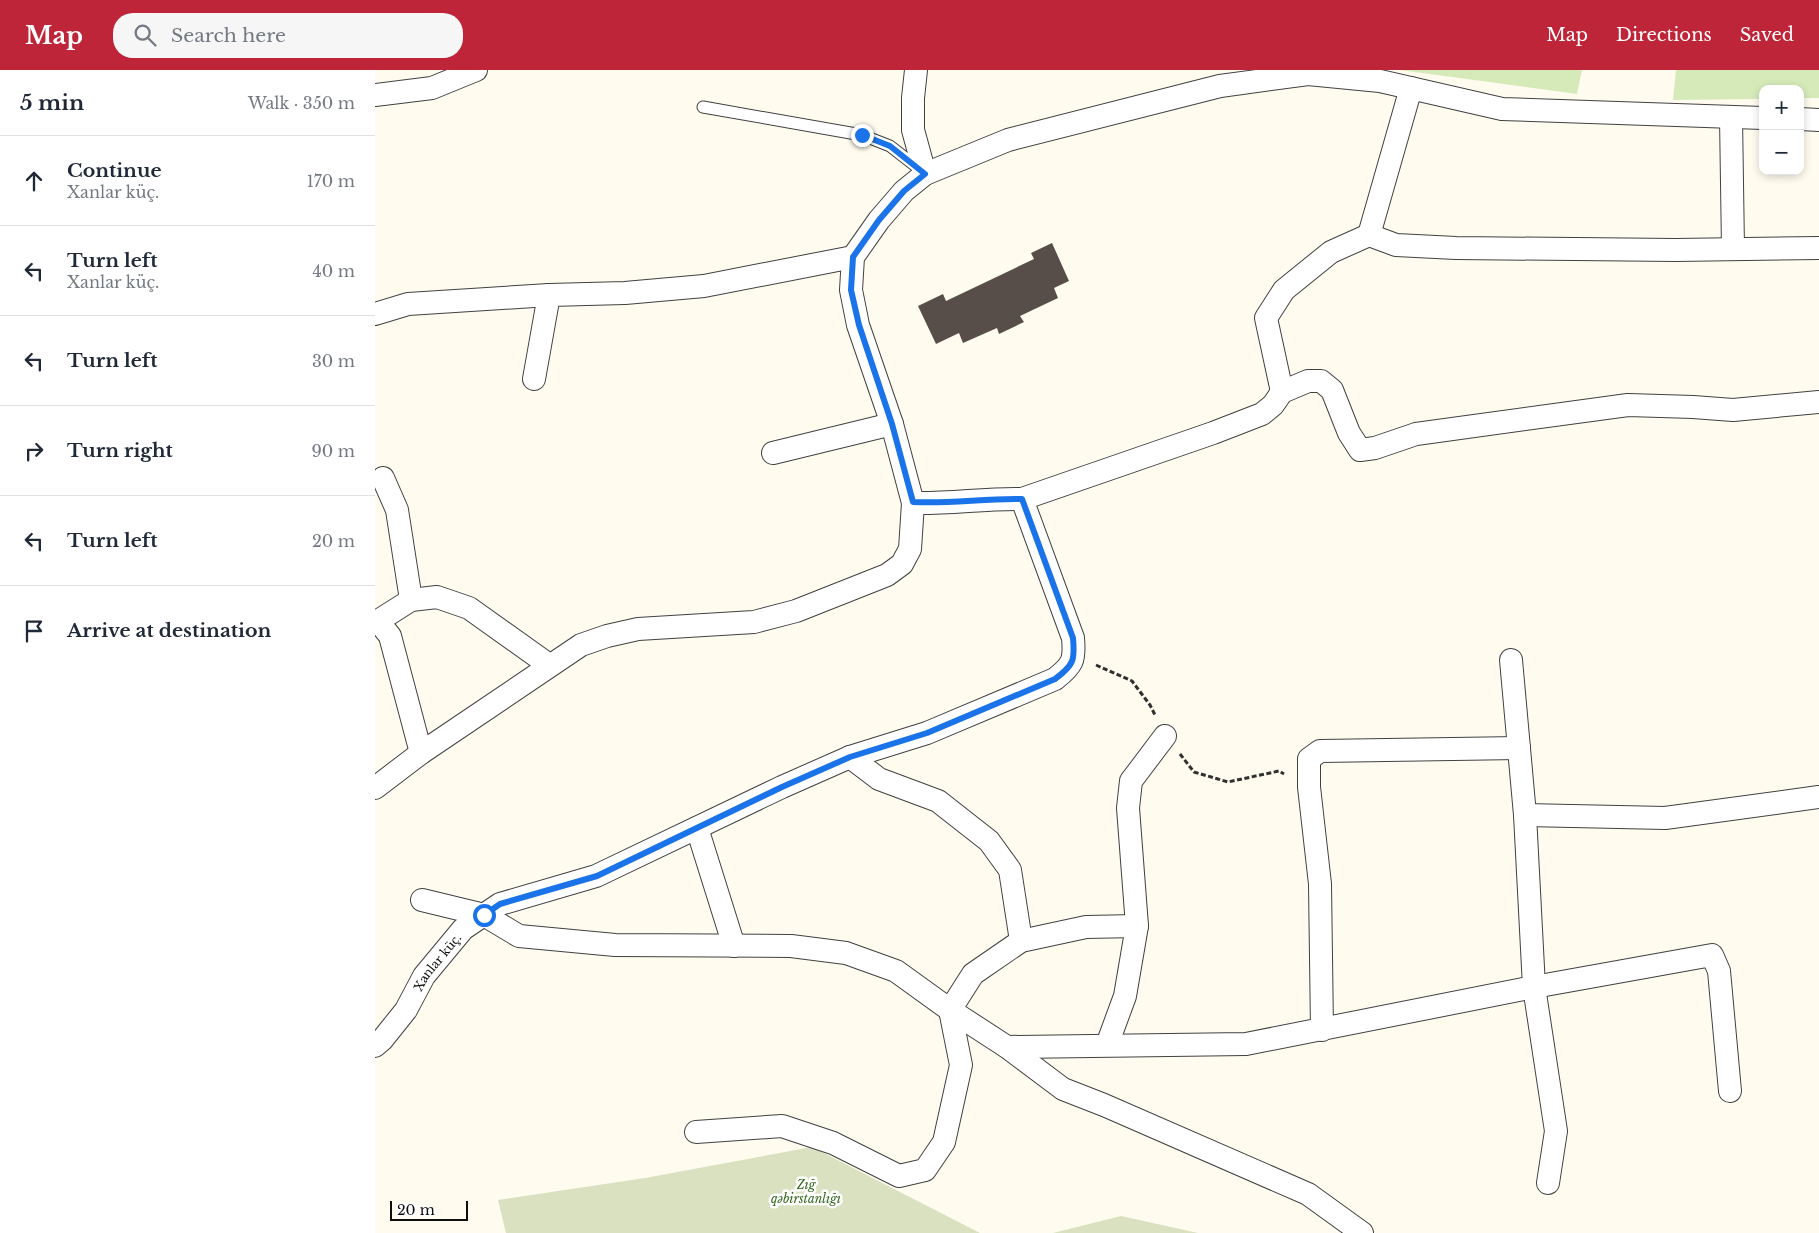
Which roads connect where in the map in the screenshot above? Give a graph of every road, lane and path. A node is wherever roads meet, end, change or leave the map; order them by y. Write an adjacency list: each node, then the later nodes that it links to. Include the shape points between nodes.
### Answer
1 (476, 70): 4 (street, via 431,88)
2 (915, 70): 10 (street, via 913,130)
3 (1411, 88): 6 (street, via 1502,109); 10 (street, via 1380,81 1308,74 1220,86 1008,140); 11 (street)
4 (375, 95)
5 (703, 107): 10 (lane, via 862,135 890,146)
6 (1731, 117): 7 (street); 13 (street)
7 (1759, 118)
8 (1804, 119): 9 (street)
9 (1819, 120)
10 (925, 174): 14 (street, via 904,191)
11 (1369, 235): 13 (street, via 1396,245 1456,248); 18 (street, via 1331,252 1284,290 1266,318)
12 (1819, 248): 13 (street)
13 (1733, 249)
14 (853, 257): 15 (street, via 704,286); 20 (street, via 851,290 859,325)
15 (549, 296): 16 (street, via 408,304); 17 (street)
16 (375, 314)
17 (534, 380)
18 (1283, 392): 19 (street, via 1308,382 1321,381 1332,390 1349,433 1360,450 1416,434 1628,405 1733,410); 23 (street, via 1262,414)
19 (1819, 402)
20 (892, 424): 21 (street); 24 (street)
21 (773, 453)
22 (383, 478): 25 (street, via 397,510)
23 (1022, 499): 24 (street, via 996,498 942,504); 32 (street, Xanlar küç., via 1073,638 1075,655 1067,669 1055,679 927,733)
24 (913, 502): 28 (street, via 910,550 902,564 887,575 796,611 754,622 638,629 607,636 581,645)
25 (411, 600): 26 (street); 28 (street, via 437,597 469,608)
26 (377, 621): 31 (street, via 390,636)
27 (1511, 660): 30 (street)
28 (549, 666): 31 (street)
29 (1165, 736): 39 (street, via 1131,781 1128,808)
30 (1519, 748): 35 (street); 44 (street, via 1320,751 1309,759 1320,884)
31 (421, 752): 33 (street)
32 (850, 757): 36 (street, Xanlar küç.); 40 (street, via 879,779 938,801 989,841 1010,870)
33 (375, 788)
34 (1819, 797): 35 (street, via 1665,818)
35 (1525, 814): 42 (street)
36 (697, 828): 38 (street, Xanlar küç., via 597,876 500,904); 41 (street)
37 (422, 900): 38 (street)
38 (484, 915): 41 (street, via 519,936 615,944); 46 (street, Xanlar küç., via 463,929 424,976 406,1010)
39 (1137, 926): 40 (street, via 1086,927); 45 (street, via 1125,996)
40 (1021, 941): 43 (street, via 973,974)
41 (734, 946): 43 (street, via 791,946 846,953 896,970)
42 (1533, 987): 44 (street); 48 (street, via 1712,955 1719,971); 50 (street, via 1555,1131)
43 (950, 1010): 47 (street); 49 (street, via 961,1065 944,1142 925,1170 899,1176 833,1143 782,1126)
44 (1322, 1030): 45 (street, via 1246,1044)
45 (1107, 1045): 47 (street)
46 (375, 1046)
47 (1007, 1047): 51 (street, via 1063,1089 1308,1194)
48 (1730, 1091)
49 (696, 1132)
50 (1548, 1183)
51 (1362, 1233)

